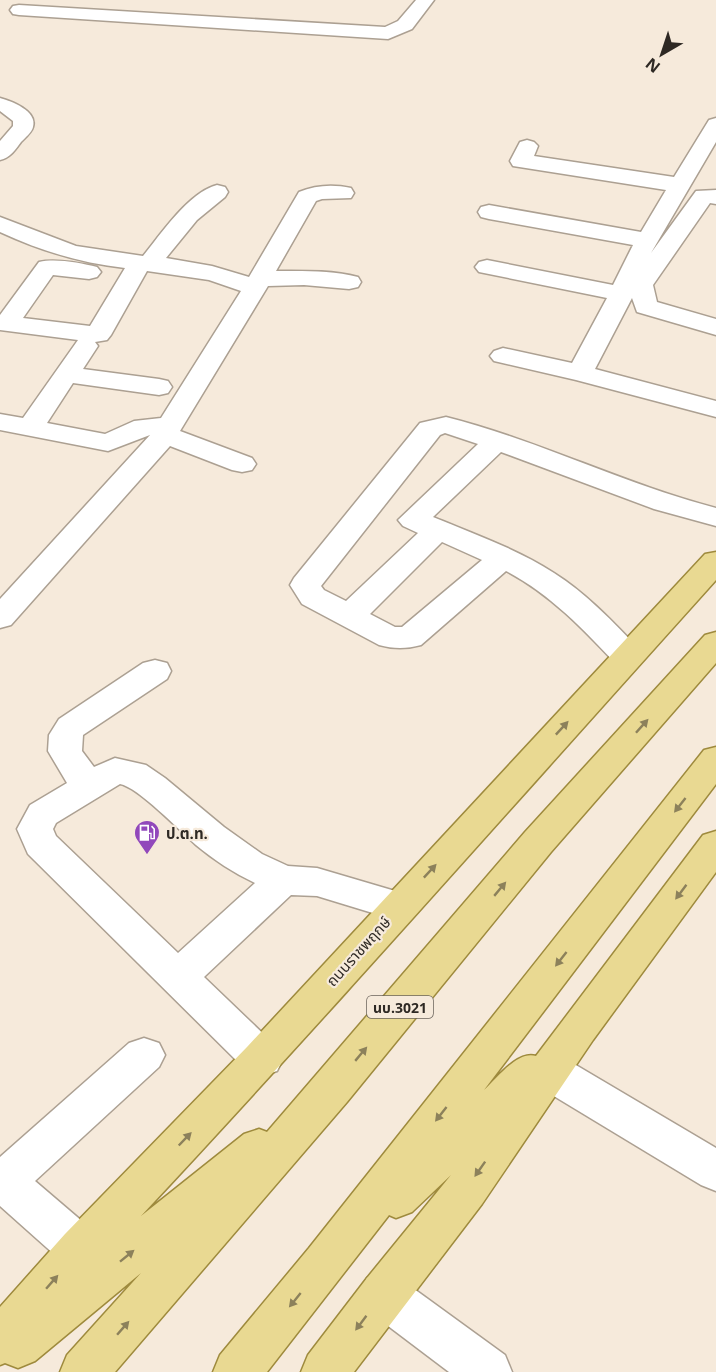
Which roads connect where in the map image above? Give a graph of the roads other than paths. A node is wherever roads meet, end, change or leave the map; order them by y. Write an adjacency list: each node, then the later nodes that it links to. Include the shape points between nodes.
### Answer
1 (70, 0): 2 (street)
2 (135, 0)
3 (425, 0): 5 (street, via 405,25)
4 (16, 11): 5 (street, via 239,15)
5 (388, 33): 6 (street)
6 (374, 51)
7 (0, 104): 10 (street, via 23,119 23,127)
8 (716, 124): 12 (street)
9 (527, 146): 12 (street, via 521,161)
10 (0, 154)
11 (716, 182): 12 (street)
12 (681, 183): 18 (street)
13 (217, 192): 20 (street, via 189,215)
14 (343, 193): 22 (street, via 319,192 308,197)
15 (716, 196): 24 (street, via 704,196 641,285 645,307)
16 (489, 212): 18 (street)
17 (0, 224): 20 (street, via 54,247)
18 (647, 240): 23 (street)
19 (487, 267): 23 (street)
20 (140, 268): 20 (street, via 98,335 6,324 47,267); 22 (street, via 218,273)
21 (349, 282): 22 (street)
22 (258, 283): 33 (street)
23 (621, 294): 27 (street)
24 (716, 327)
25 (85, 346): 28 (street)
26 (503, 356): 27 (street)
27 (580, 373): 30 (street)
28 (65, 374): 29 (street); 32 (street)
29 (159, 387)
30 (716, 409)
31 (0, 422): 32 (street)
32 (30, 428): 33 (street, via 108,442 144,427)
33 (167, 430): 35 (street); 42 (street, via 136,471)
34 (497, 441): 36 (street, via 446,425 430,429); 37 (street, via 664,503); 38 (street)
35 (242, 464)
36 (372, 500): 38 (street); 41 (street, via 305,585 314,597)
37 (716, 517)
38 (426, 525): 39 (street); 41 (street)
39 (503, 558): 41 (street, via 410,638 390,638); 44 (street, via 557,589)
40 (716, 561): 44 (main road, ถนนราชพฤกษ์)
41 (349, 616)
42 (0, 618)
43 (716, 643): 56 (main road, นบ.3021, one-way to 43, via 538,842)
44 (628, 657): 50 (main road, ถนนราชพฤกษ์, one-way to 44)
45 (155, 671): 47 (street, via 71,727 63,737 62,748)
46 (716, 759): 60 (main road, one-way to 60)
47 (89, 786): 49 (street, via 115,771 134,774 211,837 249,864); 51 (street, via 43,814 35,829 41,844)
48 (716, 845): 52 (main road, one-way to 52)
49 (283, 880): 50 (street, via 317,882); 51 (street)
50 (399, 906): 54 (main road, ถนนราชพฤกษ์)
51 (178, 977): 54 (street)
52 (579, 1028): 55 (main road); 60 (main road)
53 (144, 1055): 58 (street)
54 (262, 1059): 59 (main road, ถนนราชพฤกษ์, one-way to 54)
55 (549, 1071): 57 (street); 61 (main road, one-way to 61, via 466,1190)
56 (332, 1089): 63 (main road, one-way to 56); 64 (main road, นบ.3021, one-way to 56)
57 (716, 1171)
58 (2, 1179): 59 (street)
59 (81, 1249): 62 (main road, ถนนราชพฤกษ์, one-way to 59)
60 (325, 1263): 65 (main road, one-way to 65)
61 (383, 1294): 66 (main road, one-way to 66); 67 (street)
62 (0, 1342)
63 (0, 1359)
64 (84, 1372)
65 (237, 1372)
66 (325, 1372)
67 (488, 1372)

